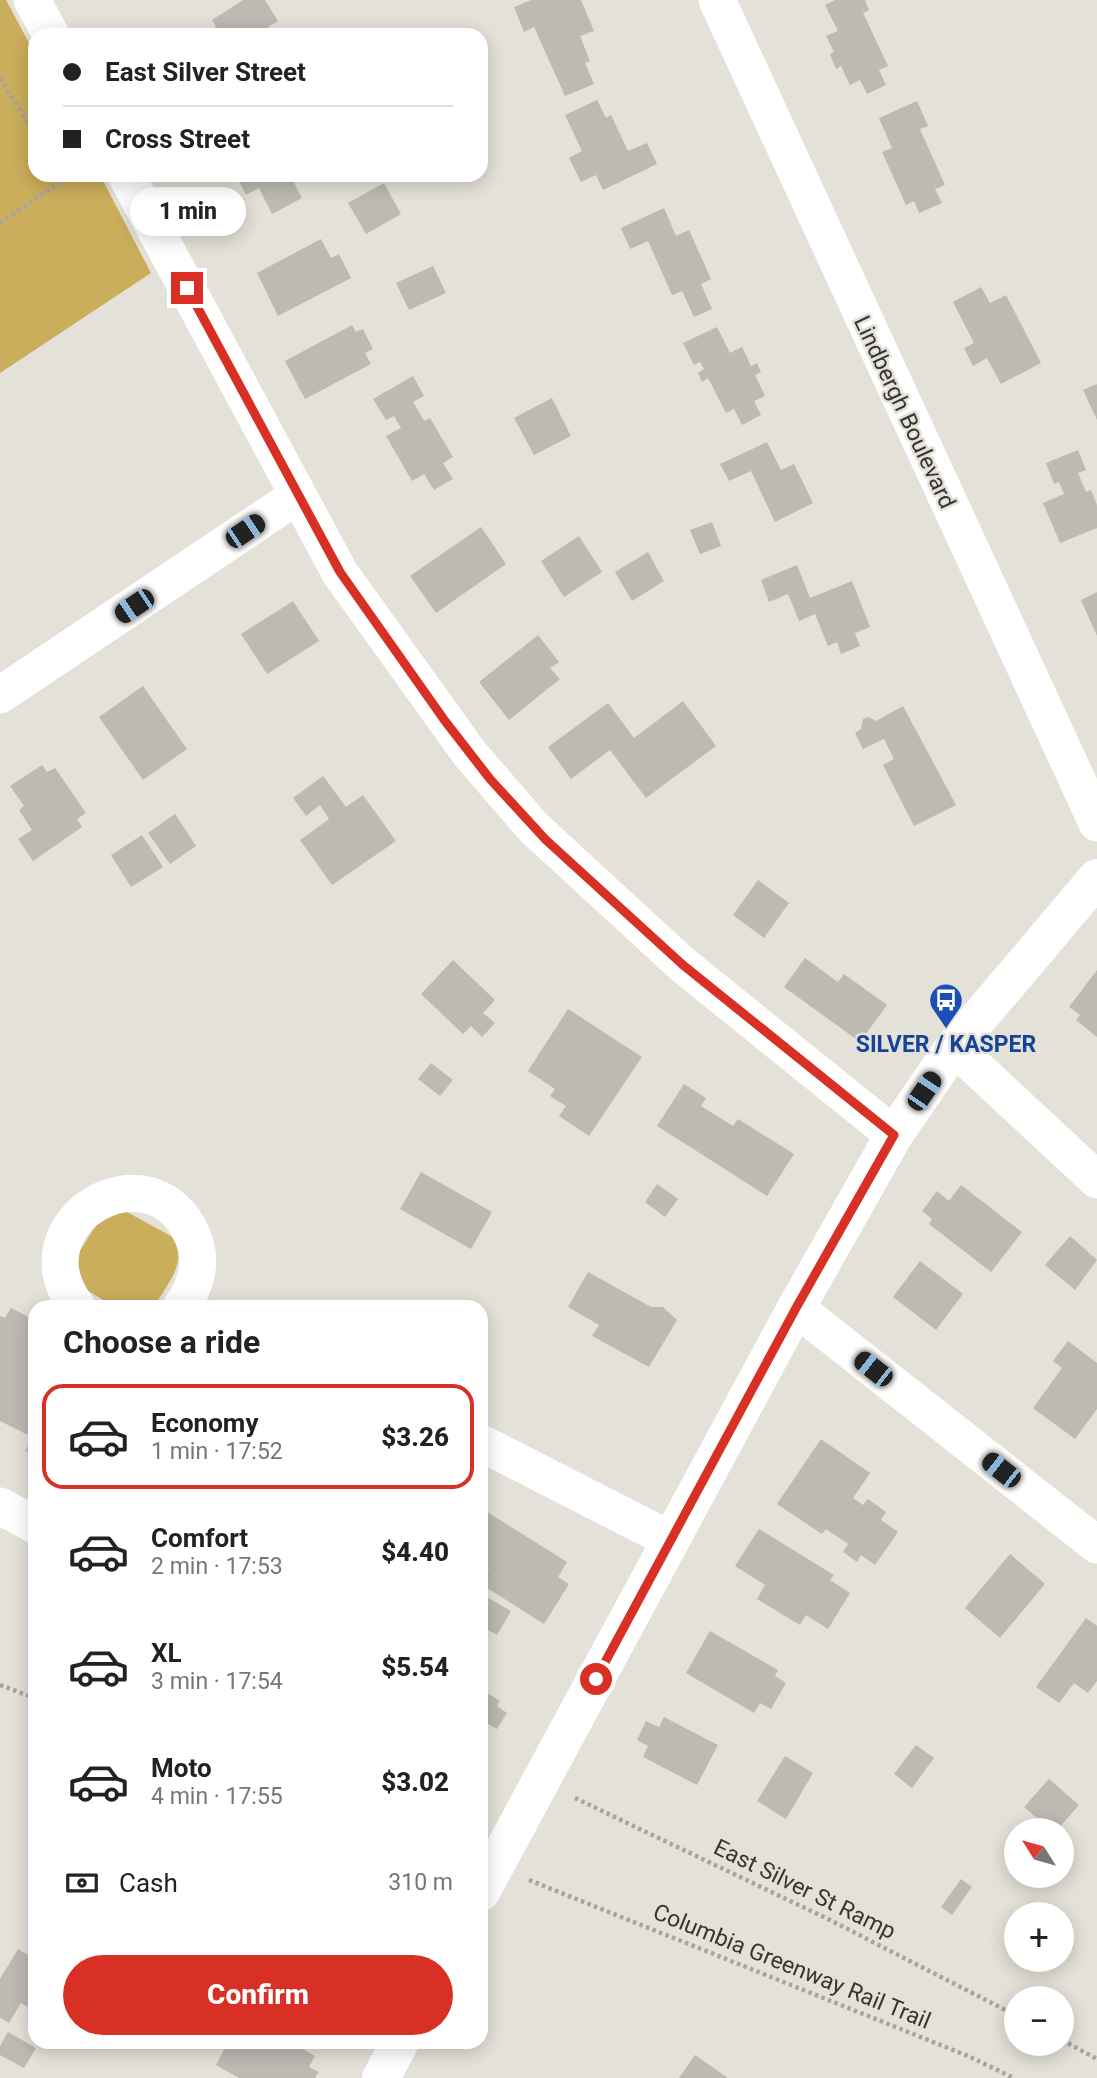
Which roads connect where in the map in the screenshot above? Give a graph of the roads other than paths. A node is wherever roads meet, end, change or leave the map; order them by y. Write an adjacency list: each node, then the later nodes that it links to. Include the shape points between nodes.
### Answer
1 (32, 0): 3 (street)
2 (717, 0): 7 (street, Lindbergh Boulevard)
3 (47, 28)
4 (130, 182): 5 (street)
5 (297, 496): 6 (street); 10 (street, via 378,628 470,754 526,820 683,965)
6 (0, 695)
7 (1097, 823)
8 (1097, 878): 9 (main road)
9 (954, 1047): 10 (main road); 11 (street)
10 (894, 1135): 14 (main road)
11 (1097, 1180)
12 (72, 1300): 13 (street, via 61,1275 60,1253 68,1231 82,1211 102,1198 126,1193 150,1196 171,1206 187,1224 196,1246)
13 (197, 1300)
14 (796, 1308): 18 (main road); 19 (street)
15 (488, 1447): 18 (street)
16 (0, 1506): 17 (street)
17 (28, 1521)
18 (671, 1540): 20 (main road)
19 (1097, 1545)
20 (488, 1879)
21 (396, 2049): 22 (main road)
22 (381, 2078)

